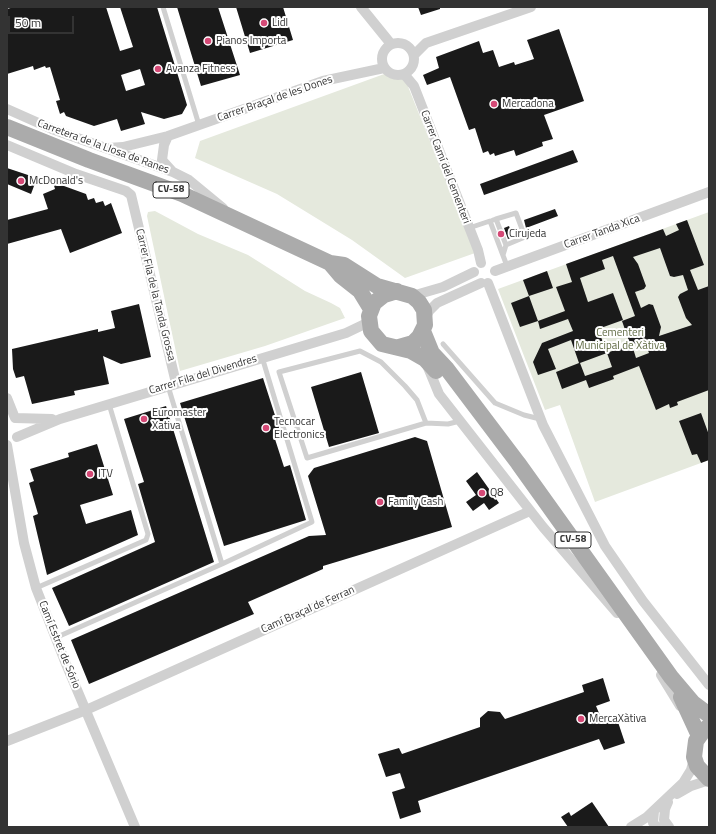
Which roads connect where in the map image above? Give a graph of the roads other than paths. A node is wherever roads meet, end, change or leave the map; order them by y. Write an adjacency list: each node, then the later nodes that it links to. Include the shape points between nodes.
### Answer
1 (163, 7): 9 (lane)
2 (361, 7): 4 (street)
3 (531, 7): 5 (street, via 426,43)
4 (391, 44): 5 (street, via 396,42 407,46); 6 (street, via 386,47 381,57)
5 (414, 55): 7 (street, via 413,66)
6 (384, 68): 7 (street, via 393,75); 9 (street, Carrer Braçal de les Dones, via 323,81)
7 (404, 74): 19 (street, Carrer Camí del Cementeri, via 414,86)
8 (7, 110): 13 (street, Carretera de la Llosa de Ranes)
9 (199, 125): 11 (street, Carrer Braçal de les Dones)
10 (7, 127): 16 (main road, CV-58, via 182,194)
11 (168, 136): 13 (street, Carrer Braçal de les Dones); 14 (street, via 162,160)
12 (7, 145): 36 (street, Carrer Fila de la Tanda Grossa, via 131,195)
13 (108, 148): 14 (street, Carretera de la Llosa de Ranes)
14 (173, 172): 16 (street, Carretera de la Llosa de Ranes, via 189,180)
15 (709, 192): 24 (street, Carrer Tanda Xica)
16 (234, 217): 22 (main road, CV-58)
17 (496, 219): 18 (lane); 20 (lane); 20 (lane, via 516,213 525,238)
18 (490, 221): 19 (lane); 21 (lane)
19 (469, 228): 23 (street, Carrer Camí del Cementeri)
20 (506, 245): 21 (lane)
21 (503, 255): 24 (lane)
22 (330, 263): 28 (main road, CV-58, via 344,265 377,286); 30 (main road, CV-58, via 360,291)
23 (481, 264): 25 (street, via 488,263); 26 (street)
24 (507, 266): 25 (street, Carrer Tanda Xica)
25 (495, 271): 27 (street, via 493,279)
26 (474, 272): 27 (street, via 476,279); 29 (street, via 443,287)
27 (485, 283): 31 (street, via 437,303 429,311); 43 (street)
28 (397, 291): 29 (main road, CV-58); 30 (main road, via 378,298)
29 (412, 296): 31 (main road, CV-58, via 422,306)
30 (370, 321): 33 (main road, CV-58, via 382,344); 34 (street, Carrer Fila del Divendres, via 346,333)
31 (424, 325): 33 (main road, via 413,343); 39 (main road, CV-58, via 432,353 447,369)
32 (443, 344): 43 (lane, via 495,403)
33 (399, 347): 35 (main road, CV-58)
34 (262, 358): 36 (street, Carrer Fila del Divendres); 47 (lane, via 312,522)
35 (425, 359): 39 (main road, CV-58); 42 (street, via 439,394)
36 (172, 384): 38 (street, Carrer Fila del Divendres); 47 (lane)
37 (7, 398): 40 (street)
38 (109, 404): 41 (street, Carrer Fila del Divendres); 48 (lane, via 148,534 146,540)
39 (472, 405): 50 (main road, CV-58, via 518,463)
40 (11, 417): 41 (street, Carrer Fila del Divendres, via 33,420); 45 (street, Camí Estret de Sório, via 22,427)
41 (60, 419): 45 (street, Carrer Fila del Divendres)
42 (461, 420): 44 (lane, via 455,423); 46 (street)
43 (542, 422): 51 (street, via 605,546 642,601)
44 (426, 423): 44 (lane, via 307,458 279,372 360,351 381,362 405,386 417,400)
45 (11, 443): 48 (street, Camí Estret de Sório, via 24,543)
46 (530, 511): 52 (street, Camí Braçal de Ferran); 55 (street, via 620,618 666,682)
47 (222, 564): 49 (lane)
48 (36, 588): 49 (street, Camí Estret de Sório)
49 (56, 638): 52 (street, Camí Estret de Sório)
50 (671, 677): 53 (main road, CV-58, via 693,703); 55 (main road, CV-58, via 688,710)
51 (709, 685)
52 (86, 710): 54 (street, Camí Braçal de Ferran); 59 (street, Camí Estret de Sório)
53 (709, 715)
54 (7, 741)
55 (699, 741): 56 (main road, CV-58, via 697,766); 58 (street, via 691,770 683,783)
56 (709, 780): 57 (street, via 677,794)
57 (668, 802): 58 (street); 63 (street, via 664,820)
58 (654, 814): 60 (street); 61 (street); 62 (street, via 653,822)
59 (135, 827)
60 (631, 827)
61 (639, 827)
62 (657, 827)
63 (669, 827)

